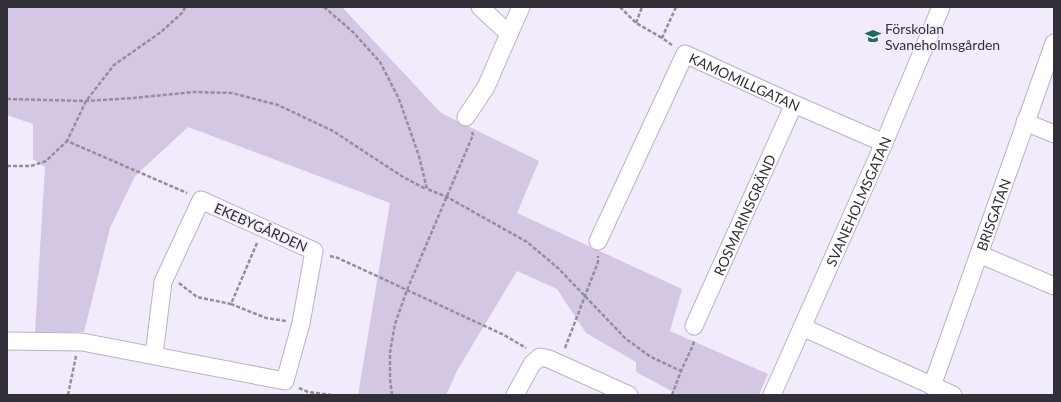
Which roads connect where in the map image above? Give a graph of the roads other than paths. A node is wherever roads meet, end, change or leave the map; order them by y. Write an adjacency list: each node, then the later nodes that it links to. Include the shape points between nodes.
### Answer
1 (480, 7): 4 (street)
2 (521, 7): 4 (street)
3 (941, 7): 10 (street, SVANEHOLMSGATAN)
4 (509, 34): 7 (street, via 486,86)
5 (1054, 43): 8 (street, BRISGATAN)
6 (794, 104): 10 (street, KAMOMILLGATAN); 11 (street, KAMOMILLGATAN, via 685,54); 14 (street, ROSMARINSGRÄND)
7 (466, 117)
8 (1025, 122): 9 (street); 12 (street, BRISGATAN)
9 (1054, 134)
10 (884, 142): 15 (street, SVANEHOLMSGATAN)
11 (598, 241)
12 (979, 254): 13 (street); 18 (street, BRISGATAN)
13 (1054, 286)
14 (694, 326)
15 (802, 327): 18 (street); 21 (street, SVANEHOLMSGATAN)
16 (7, 341): 17 (street, via 79,342)
17 (154, 355): 17 (street, EKEBYGÅRDEN, via 163,282 201,200 314,251 301,323 285,381)
18 (932, 386): 22 (street)
19 (515, 395): 20 (street, via 532,364 540,357 550,359)
20 (630, 395)
21 (772, 395)
22 (953, 395)

